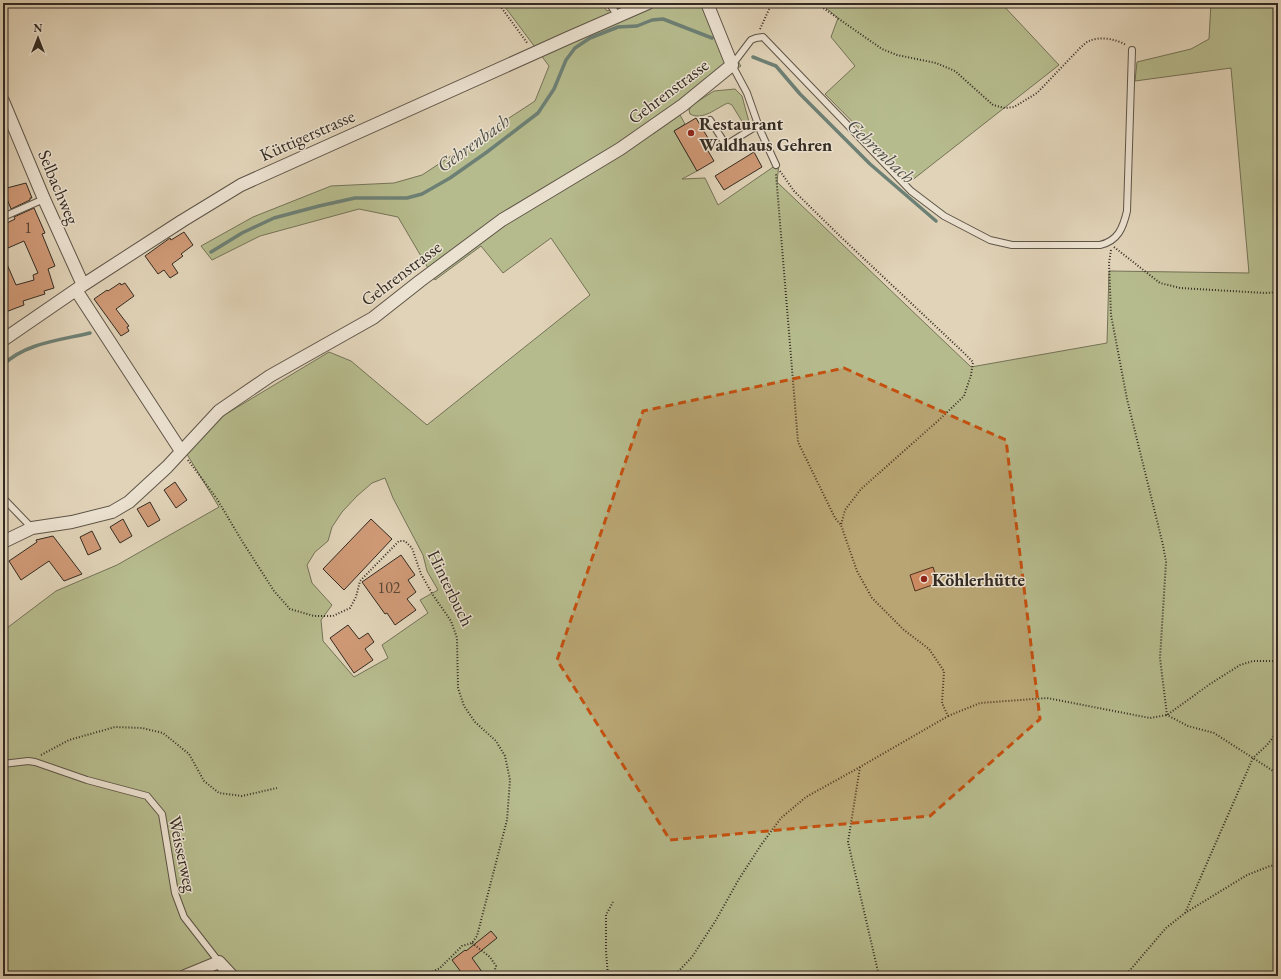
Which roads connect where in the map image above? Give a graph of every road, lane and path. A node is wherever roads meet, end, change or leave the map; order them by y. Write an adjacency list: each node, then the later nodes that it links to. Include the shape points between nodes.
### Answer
1 (498, 3): 10 (path)
2 (609, 3): 7 (lane)
3 (648, 3): 7 (street, Küttigerstrasse)
4 (707, 3): 11 (street, Gehrenstrasse)
5 (772, 3): 8 (path)
6 (816, 3): 9 (path, via 882,49 936,63 955,71 993,105 1005,108 1014,107 1037,93 1089,41 1111,40)
7 (618, 16): 10 (street, Küttigerstrasse)
8 (756, 38): 11 (lane, via 751,40); 19 (lane, via 763,37 911,191 944,216 990,240 1012,245)
9 (1132, 50): 19 (lane, via 1127,211 1120,232)
10 (534, 53): 20 (street, Küttigerstrasse, via 241,185)
11 (732, 65): 15 (lane, via 748,93); 23 (street, Gehrenstrasse, via 683,105 620,149 502,220 373,318 270,376 219,411)
12 (3, 101): 13 (street, Selbachweg)
13 (6, 114): 17 (street, Selbachweg)
14 (710, 120): 15 (lane, via 726,145)
15 (758, 125): 16 (lane)
16 (776, 166): 25 (path, via 775,179 798,442 835,518); 25 (path, via 794,191 973,362 972,375 964,396 862,489 845,510)
17 (44, 199): 18 (lane); 20 (street, Selbachweg)
18 (3, 217)
19 (1109, 243): 21 (path, via 1160,283 1180,288); 29 (path, via 1112,251 1109,263 1111,315 1127,400 1166,562 1160,658)
20 (80, 288): 22 (street, Küttigerstrasse); 23 (street, Selbachweg)
21 (1278, 292)
22 (3, 340)
23 (181, 451): 26 (street, Gehrenstrasse, via 130,502 112,512); 41 (path, Hinterbuch, via 218,499 274,591 290,608 314,616 333,616 350,608 360,582 399,541 405,541 412,548 421,574 451,620 457,638 458,688 464,706 475,722 496,741 505,756 510,780 507,820 477,936)
24 (3, 498): 26 (lane)
25 (841, 525): 30 (path, via 857,571 872,598 904,630 929,649 944,671 942,703)
26 (32, 528): 27 (street, Gehrenstrasse)
27 (3, 542)
28 (1278, 661): 29 (path, via 1253,661 1240,665)
29 (1167, 715): 30 (path, via 1150,718 1047,698 980,703); 32 (path, via 1188,726 1214,733)
30 (948, 716): 35 (path)
31 (1278, 731): 32 (path)
32 (1253, 758): 36 (path); 40 (path)
33 (35, 762): 34 (lane, Weisserweg); 37 (path, via 43,754 69,740 116,727 142,728 163,733 189,754 204,781 219,793 242,796); 42 (lane, Weisserweg, via 87,780 147,796 162,814 175,893 184,917)
34 (3, 764)
35 (860, 768): 48 (path, via 806,797 781,818 739,879 692,956); 49 (path, via 848,842)
36 (1278, 774)
37 (277, 788)
38 (1278, 865): 40 (path, via 1247,875)
39 (613, 902): 47 (path, via 606,915)
40 (1185, 913): 50 (path, via 1166,928)
41 (472, 943): 45 (path, via 462,946 440,968); 46 (path, via 490,956 496,966)
42 (219, 962): 43 (street); 44 (street)
43 (184, 976)
44 (232, 976)
45 (424, 976)
46 (493, 976)
47 (608, 976)
48 (674, 976)
49 (879, 976)
50 (1124, 976)

